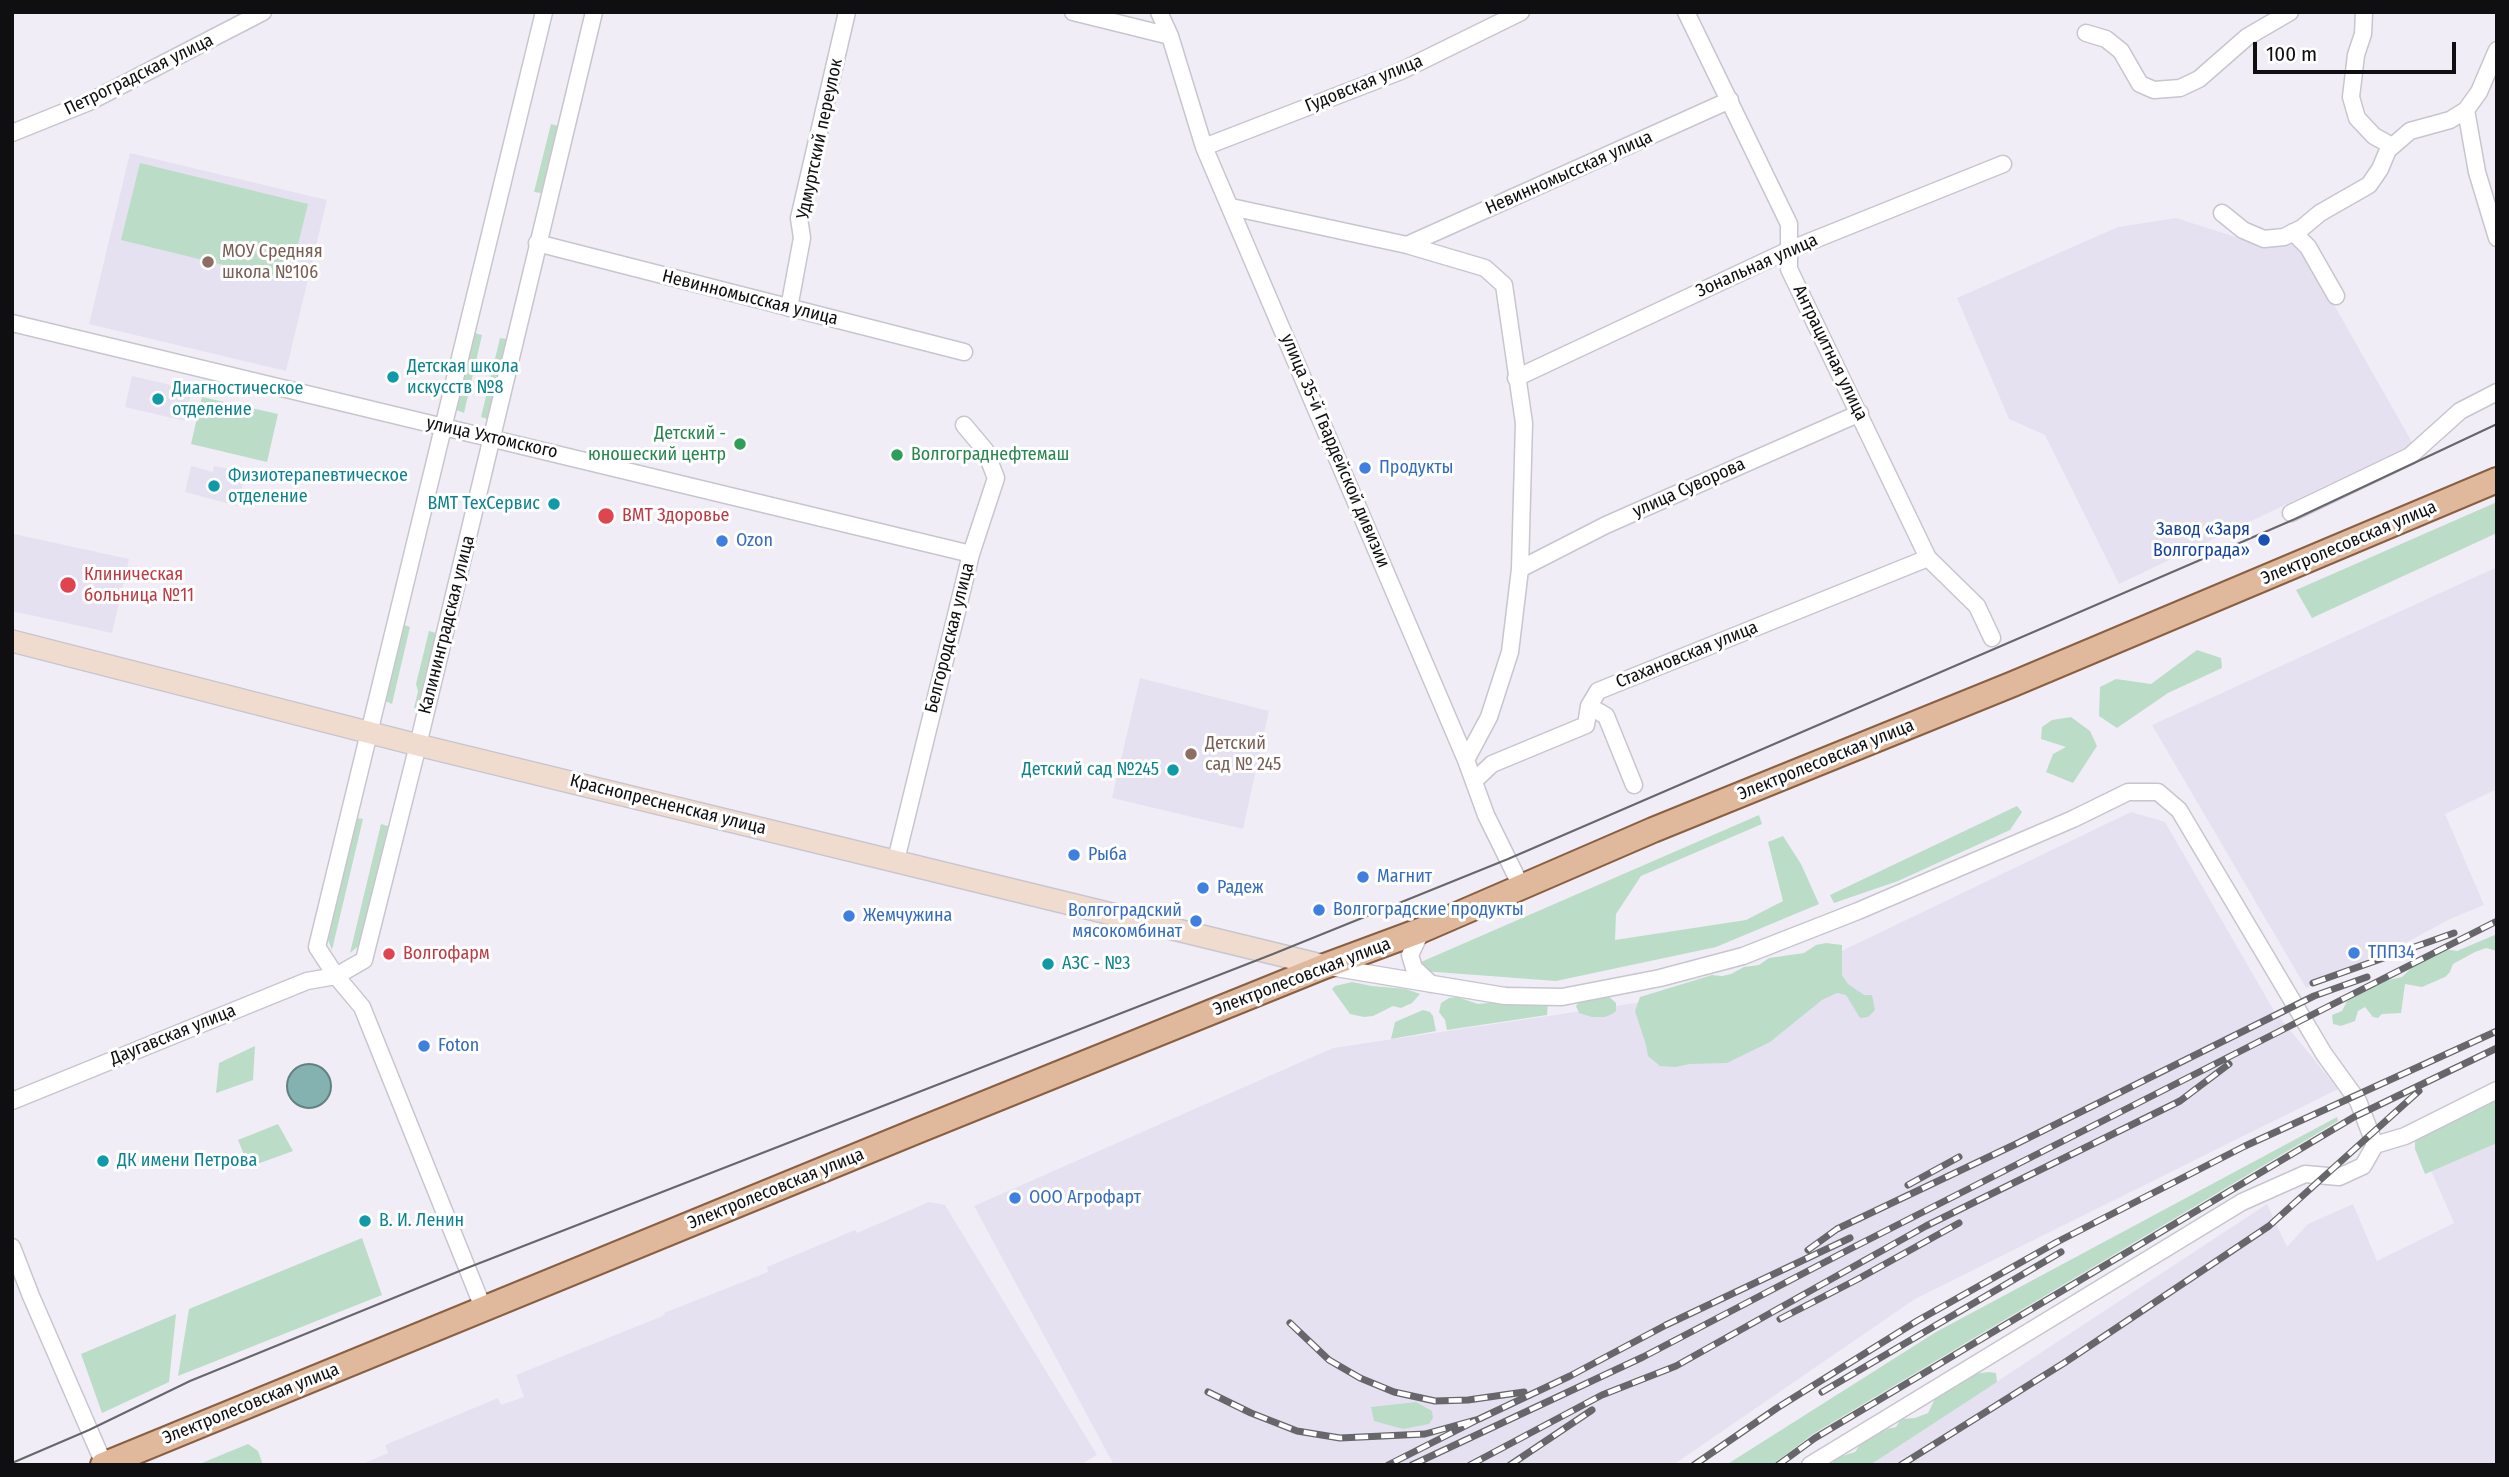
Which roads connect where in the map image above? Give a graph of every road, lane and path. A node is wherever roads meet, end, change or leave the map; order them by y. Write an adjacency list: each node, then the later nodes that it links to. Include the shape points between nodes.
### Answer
1 (263, 12): 16 (street, Петроградская улица, via 89,102)
2 (544, 12): 35 (street)
3 (594, 12): 24 (street, Калининградская улица)
4 (847, 12): 28 (street, Удмуртский переулок, via 799,218 802,238)
5 (1073, 12): 12 (street)
6 (1159, 12): 12 (street, улица 35-й Гвардейской дивизии)
7 (1521, 12): 18 (street, Гудовская улица, via 1401,71)
8 (1686, 12): 14 (street, Антрацитная улица)
9 (2290, 12): 11 (street, via 2180,88 2154,90 2140,84 2121,51 2106,39)
10 (2364, 12): 17 (street, via 2351,97 2357,118)
11 (2086, 33)
12 (1170, 36): 18 (street, улица 35-й Гвардейской дивизии)
13 (2497, 50): 15 (street)
14 (1730, 100): 25 (street, Невинномысская улица); 26 (street, Антрацитная улица, via 1789,223)
15 (2466, 110): 17 (street, via 2450,120 2410,131); 23 (street, via 2477,172)
16 (12, 133)
17 (2392, 146): 22 (street, via 2369,185)
18 (1204, 147): 20 (street, улица 35-й Гвардейской дивизии)
19 (2003, 164): 26 (street, Зональная улица)
20 (1231, 207): 25 (street); 47 (street, улица 35-й Гвардейской дивизии)
21 (2222, 213): 22 (street, via 2264,239)
22 (2293, 232): 27 (street, via 2308,247)
23 (2497, 239)
24 (537, 243): 28 (street, Невинномысская улица); 36 (street, Калининградская улица)
25 (1407, 245): 31 (street, via 1485,268 1504,285)
26 (1788, 250): 31 (street, Зональная улица); 33 (street, Антрацитная улица, via 1789,269)
27 (2336, 296)
28 (789, 308): 30 (street, Невинномысская улица)
29 (12, 323): 35 (street, улица Ухтомского)
30 (964, 352)
31 (1516, 378): 41 (street, via 1524,423)
32 (2497, 392): 38 (street, via 2460,411 2410,456)
33 (1860, 413): 40 (street, Антрацитная улица); 41 (street, улица Суворова, via 1606,525)
34 (964, 425): 39 (street, Белгородская улица, via 985,450 996,478)
35 (445, 427): 36 (street, улица Ухтомского); 45 (street)
36 (492, 438): 39 (street, улица Ухтомского); 46 (street, Калининградская улица)
37 (2497, 480): 51 (main road, Электролесовская улица)
38 (2291, 513)
39 (971, 554): 50 (street, Белгородская улица)
40 (1928, 558): 42 (street, Антрацитная улица, via 1978,606); 44 (street, Стахановская улица, via 1598,691)
41 (1520, 569): 47 (street, via 1510,652 1489,716)
42 (1992, 638)
43 (12, 641): 45 (street, Краснопресненская улица)
44 (1589, 706): 48 (street, Стахановская улица, via 1586,725 1492,764); 49 (street, via 1606,716)
45 (369, 731): 46 (street, Краснопресненская улица); 54 (street, via 317,947)
46 (418, 745): 50 (street, Краснопресненская улица); 54 (street, Калининградская улица, via 364,960)
47 (1466, 760): 48 (street, улица 35-й Гвардейской дивизии)
48 (1474, 781): 51 (street, улица 35-й Гвардейской дивизии)
49 (1634, 785)
50 (896, 860): 53 (street, Краснопресненская улица)
51 (1521, 886): 52 (main road, Электролесовская улица)
52 (1422, 930): 53 (main road, Электролесовская улица); 55 (street, via 1410,955 1414,968)
53 (1325, 966): 55 (street); 60 (main road, Электролесовская улица)
54 (336, 976): 57 (street, Даугавская улица, via 307,981); 60 (street, via 362,1007)
55 (1431, 984): 58 (street, via 1505,996 1562,997 1744,956 1868,907 2128,792 2158,792 2179,810 2324,1054 2358,1101)
56 (2497, 1090): 58 (street, via 2405,1136)
57 (12, 1101)
58 (2375, 1145): 62 (street, via 2363,1166 2339,1177 2305,1174 2242,1202)
59 (12, 1247): 61 (street)
60 (484, 1310): 61 (main road, Электролесовская улица)
61 (103, 1465)
62 (1810, 1465)

